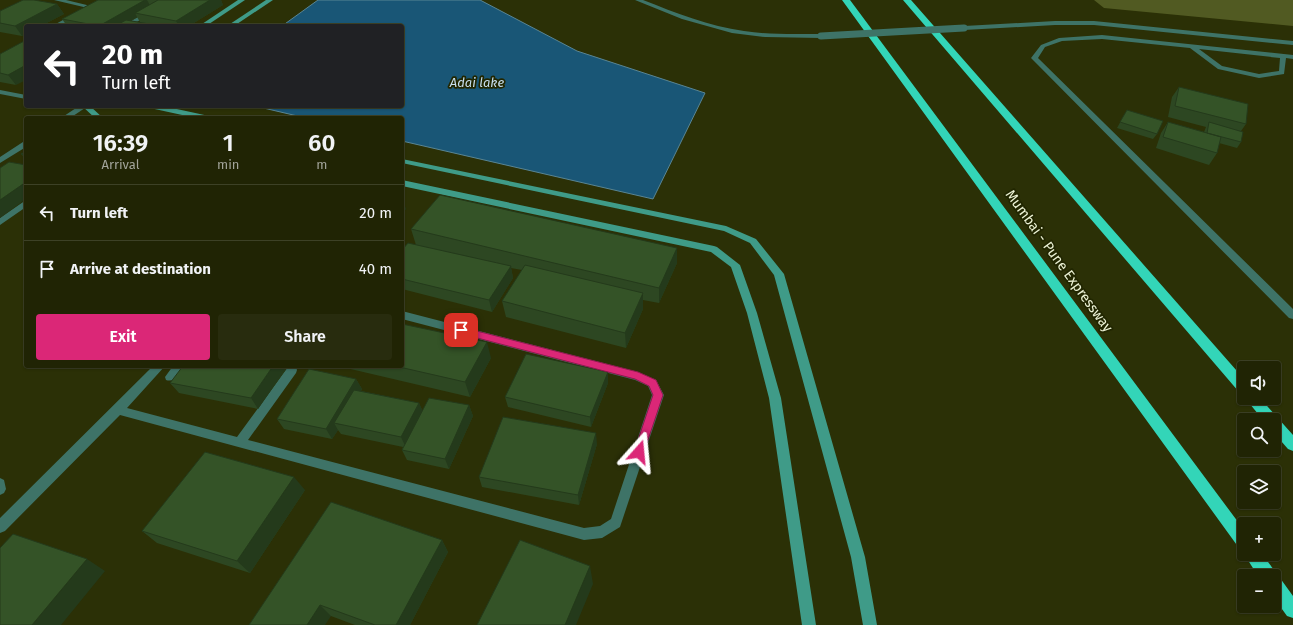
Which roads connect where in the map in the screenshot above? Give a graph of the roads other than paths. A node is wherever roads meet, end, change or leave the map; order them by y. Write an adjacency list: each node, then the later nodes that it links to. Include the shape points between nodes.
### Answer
1 (57, 0): 8 (street)
2 (242, 0): 12 (main road)
3 (270, 0): 13 (main road)
4 (638, 0): 14 (street, bridge, via 689,20 733,31 777,36 1094,23)
5 (846, 0): 48 (highway, Mumbai - Pune Expressway)
6 (907, 0): 38 (highway)
7 (99, 3): 8 (street)
8 (92, 7): 10 (street)
9 (146, 7): 11 (street, via 154,9)
10 (59, 24)
11 (128, 24)
12 (205, 24)
13 (233, 24)
14 (1293, 43)
15 (1191, 46): 16 (street); 16 (street, via 1220,68 1259,76 1282,73); 32 (street, via 1102,37 1062,39 1044,46 1034,58)
16 (1283, 56): 17 (street)
17 (1293, 57)
18 (0, 92): 19 (street)
19 (24, 97)
20 (82, 108): 23 (street)
21 (87, 108): 24 (main road)
22 (162, 108): 25 (main road)
23 (69, 116)
24 (97, 116)
25 (197, 116)
26 (24, 146): 28 (street)
27 (404, 161): 52 (main road, via 726,229 754,242 779,274 858,557)
28 (2, 164)
29 (404, 184): 51 (main road, via 714,249 736,265 775,398)
30 (24, 204): 31 (street)
31 (0, 222)
32 (1293, 315)
33 (404, 317): 43 (street, via 638,376 652,383 658,395 616,523 602,532 584,534)
34 (158, 368): 40 (street)
35 (178, 368): 37 (street)
36 (292, 370): 43 (street)
37 (170, 377)
38 (1237, 380)
39 (1258, 405): 41 (highway)
40 (118, 410): 43 (street); 47 (street)
41 (1265, 413)
42 (1281, 431): 44 (highway)
43 (240, 442)
44 (1293, 445)
45 (0, 484): 46 (street)
46 (0, 489)
47 (0, 527)
48 (1237, 533)
49 (1281, 594): 50 (highway)
50 (1293, 610)
51 (809, 625)
52 (870, 625)

